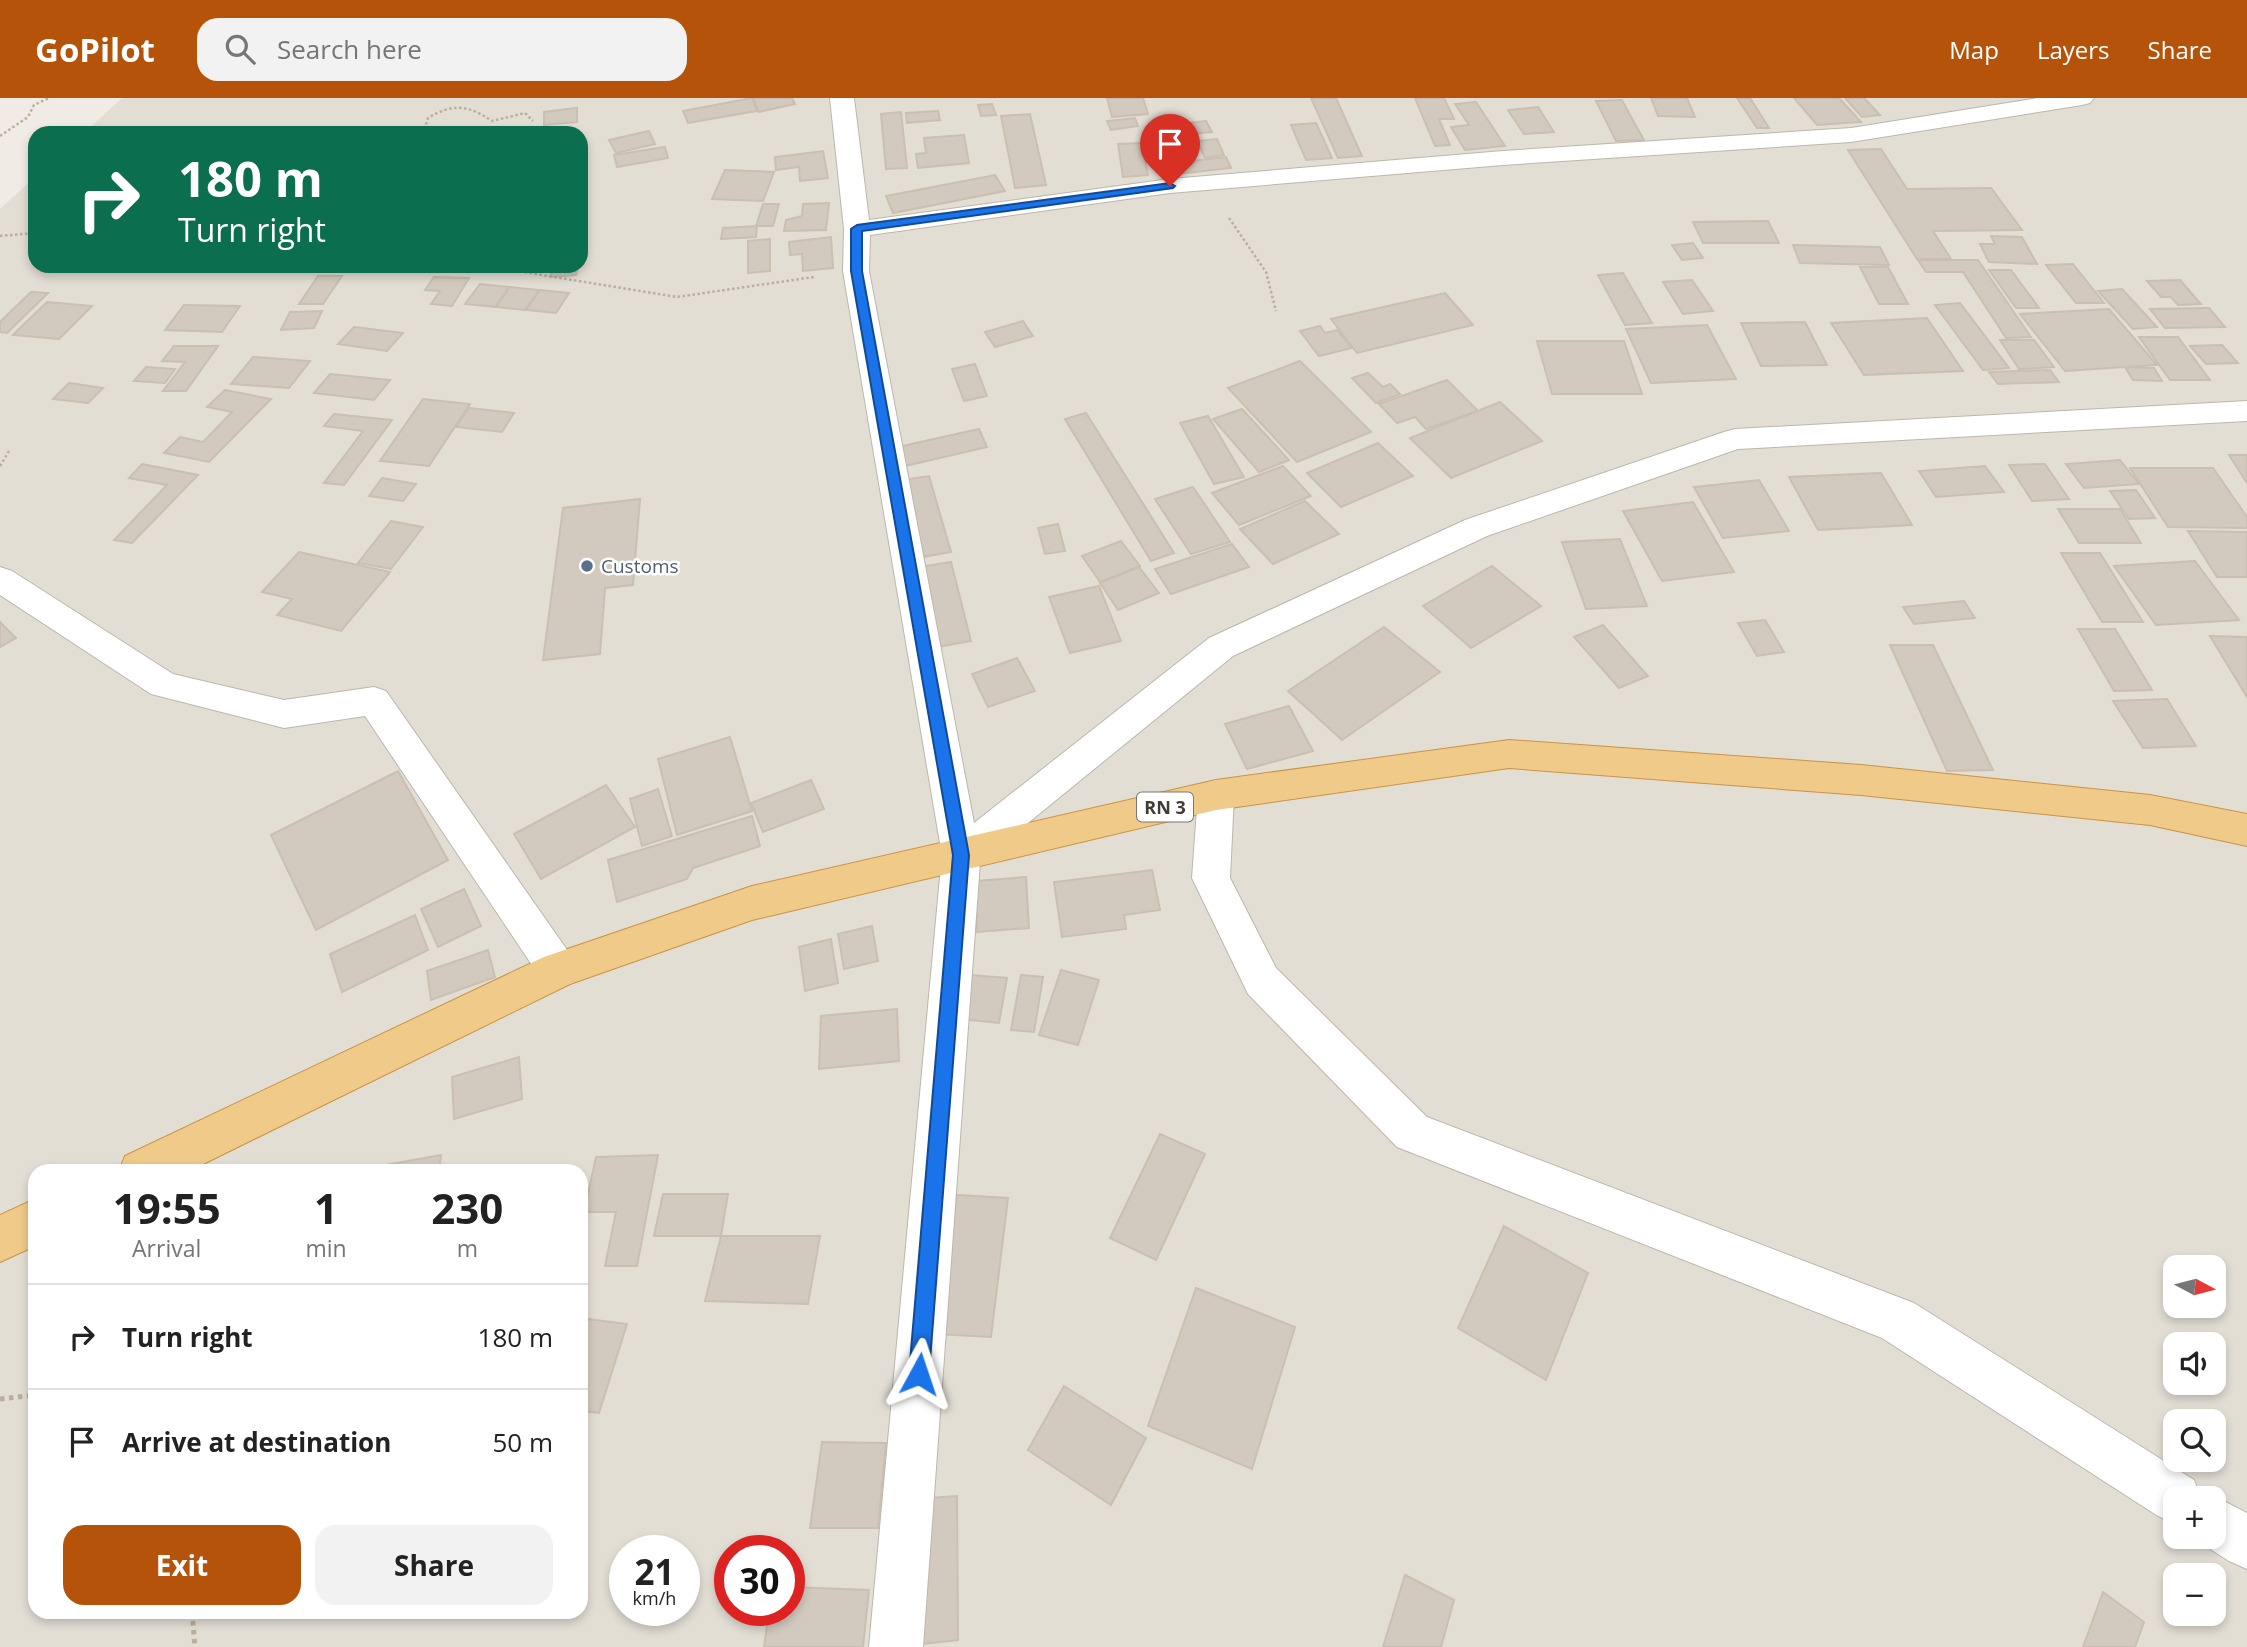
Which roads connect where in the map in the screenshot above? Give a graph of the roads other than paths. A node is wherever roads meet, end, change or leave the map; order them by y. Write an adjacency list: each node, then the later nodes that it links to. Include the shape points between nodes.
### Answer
1 (842, 98): 3 (street)
2 (2082, 98): 3 (street, via 1852,135 1170,186)
3 (857, 229): 8 (street, via 856,271)
4 (2247, 411): 8 (street, via 1735,439 1489,524 1221,647)
5 (0, 579): 9 (street, via 163,685 284,714 374,701)
6 (1216, 796): 7 (highway, RN 3, via 1509,754 1861,780 2123,807); 8 (highway, RN 3); 13 (street, via 1211,878 1262,981 1412,1132 1897,1320)
7 (2247, 830)
8 (961, 855): 9 (highway, RN 3, via 752,903); 16 (street)
9 (558, 970): 10 (highway, RN 3)
10 (156, 1164)
11 (28, 1225): 12 (highway)
12 (0, 1239)
13 (2163, 1490)
14 (2226, 1530): 15 (street)
15 (2247, 1543)
16 (896, 1647)

